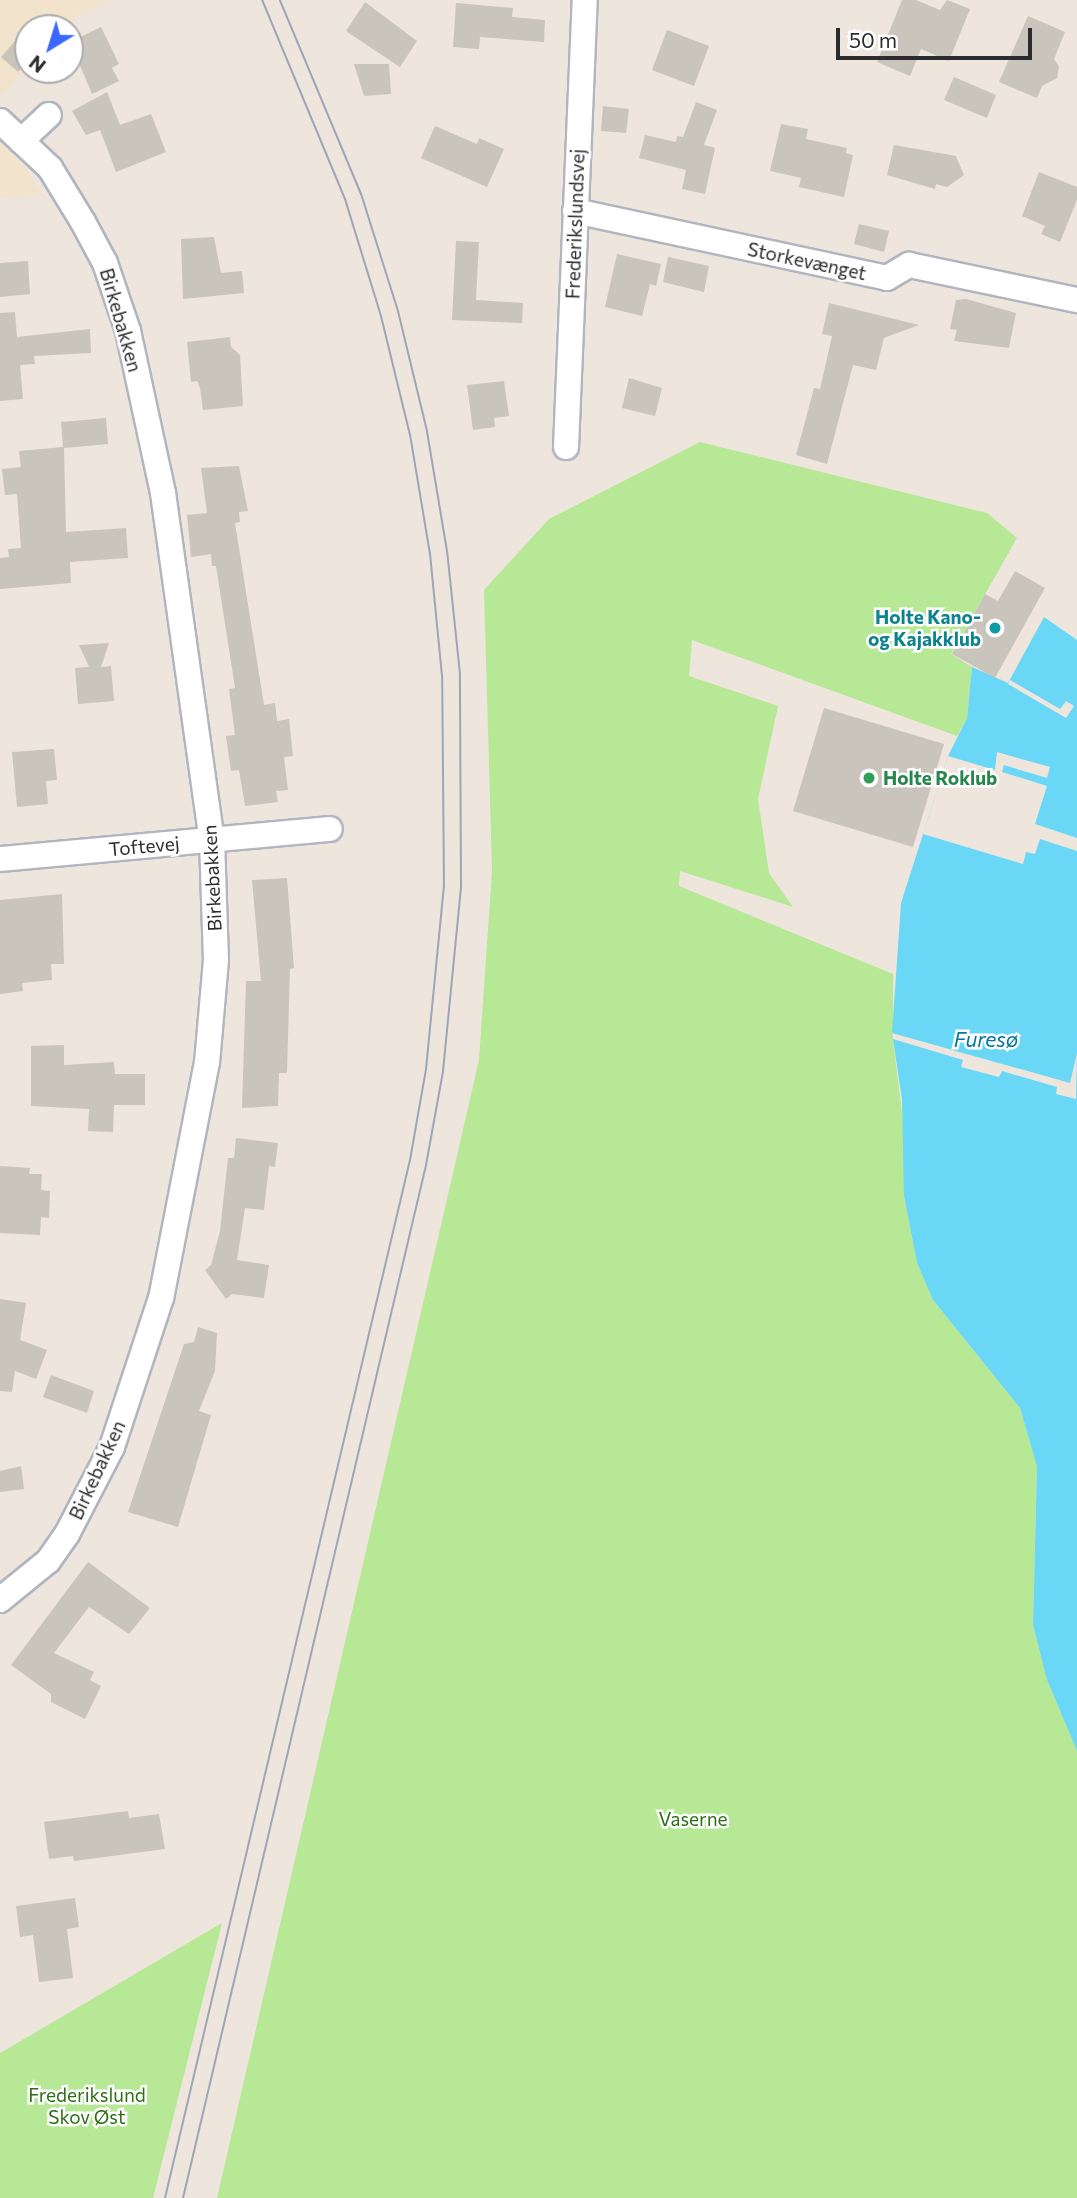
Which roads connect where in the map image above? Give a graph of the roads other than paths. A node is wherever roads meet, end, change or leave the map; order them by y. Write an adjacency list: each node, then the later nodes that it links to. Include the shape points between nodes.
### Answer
1 (585, 0): 5 (street, Frederikslundsvej)
2 (49, 115): 4 (street)
3 (0, 121): 4 (street, Birkebakken)
4 (21, 141): 9 (street, Birkebakken, via 50,169 83,222 105,262 128,331 163,493)
5 (575, 211): 6 (street, Storkevænget, via 887,278 909,265); 7 (street, Frederikslundsvej)
6 (1077, 300)
7 (566, 447)
8 (330, 829): 9 (street, Toftevej)
9 (212, 840): 10 (street, Toftevej); 11 (street, Birkebakken, via 216,960 207,1062 161,1298 112,1447 67,1534 48,1561)
10 (0, 859)
11 (0, 1600)

